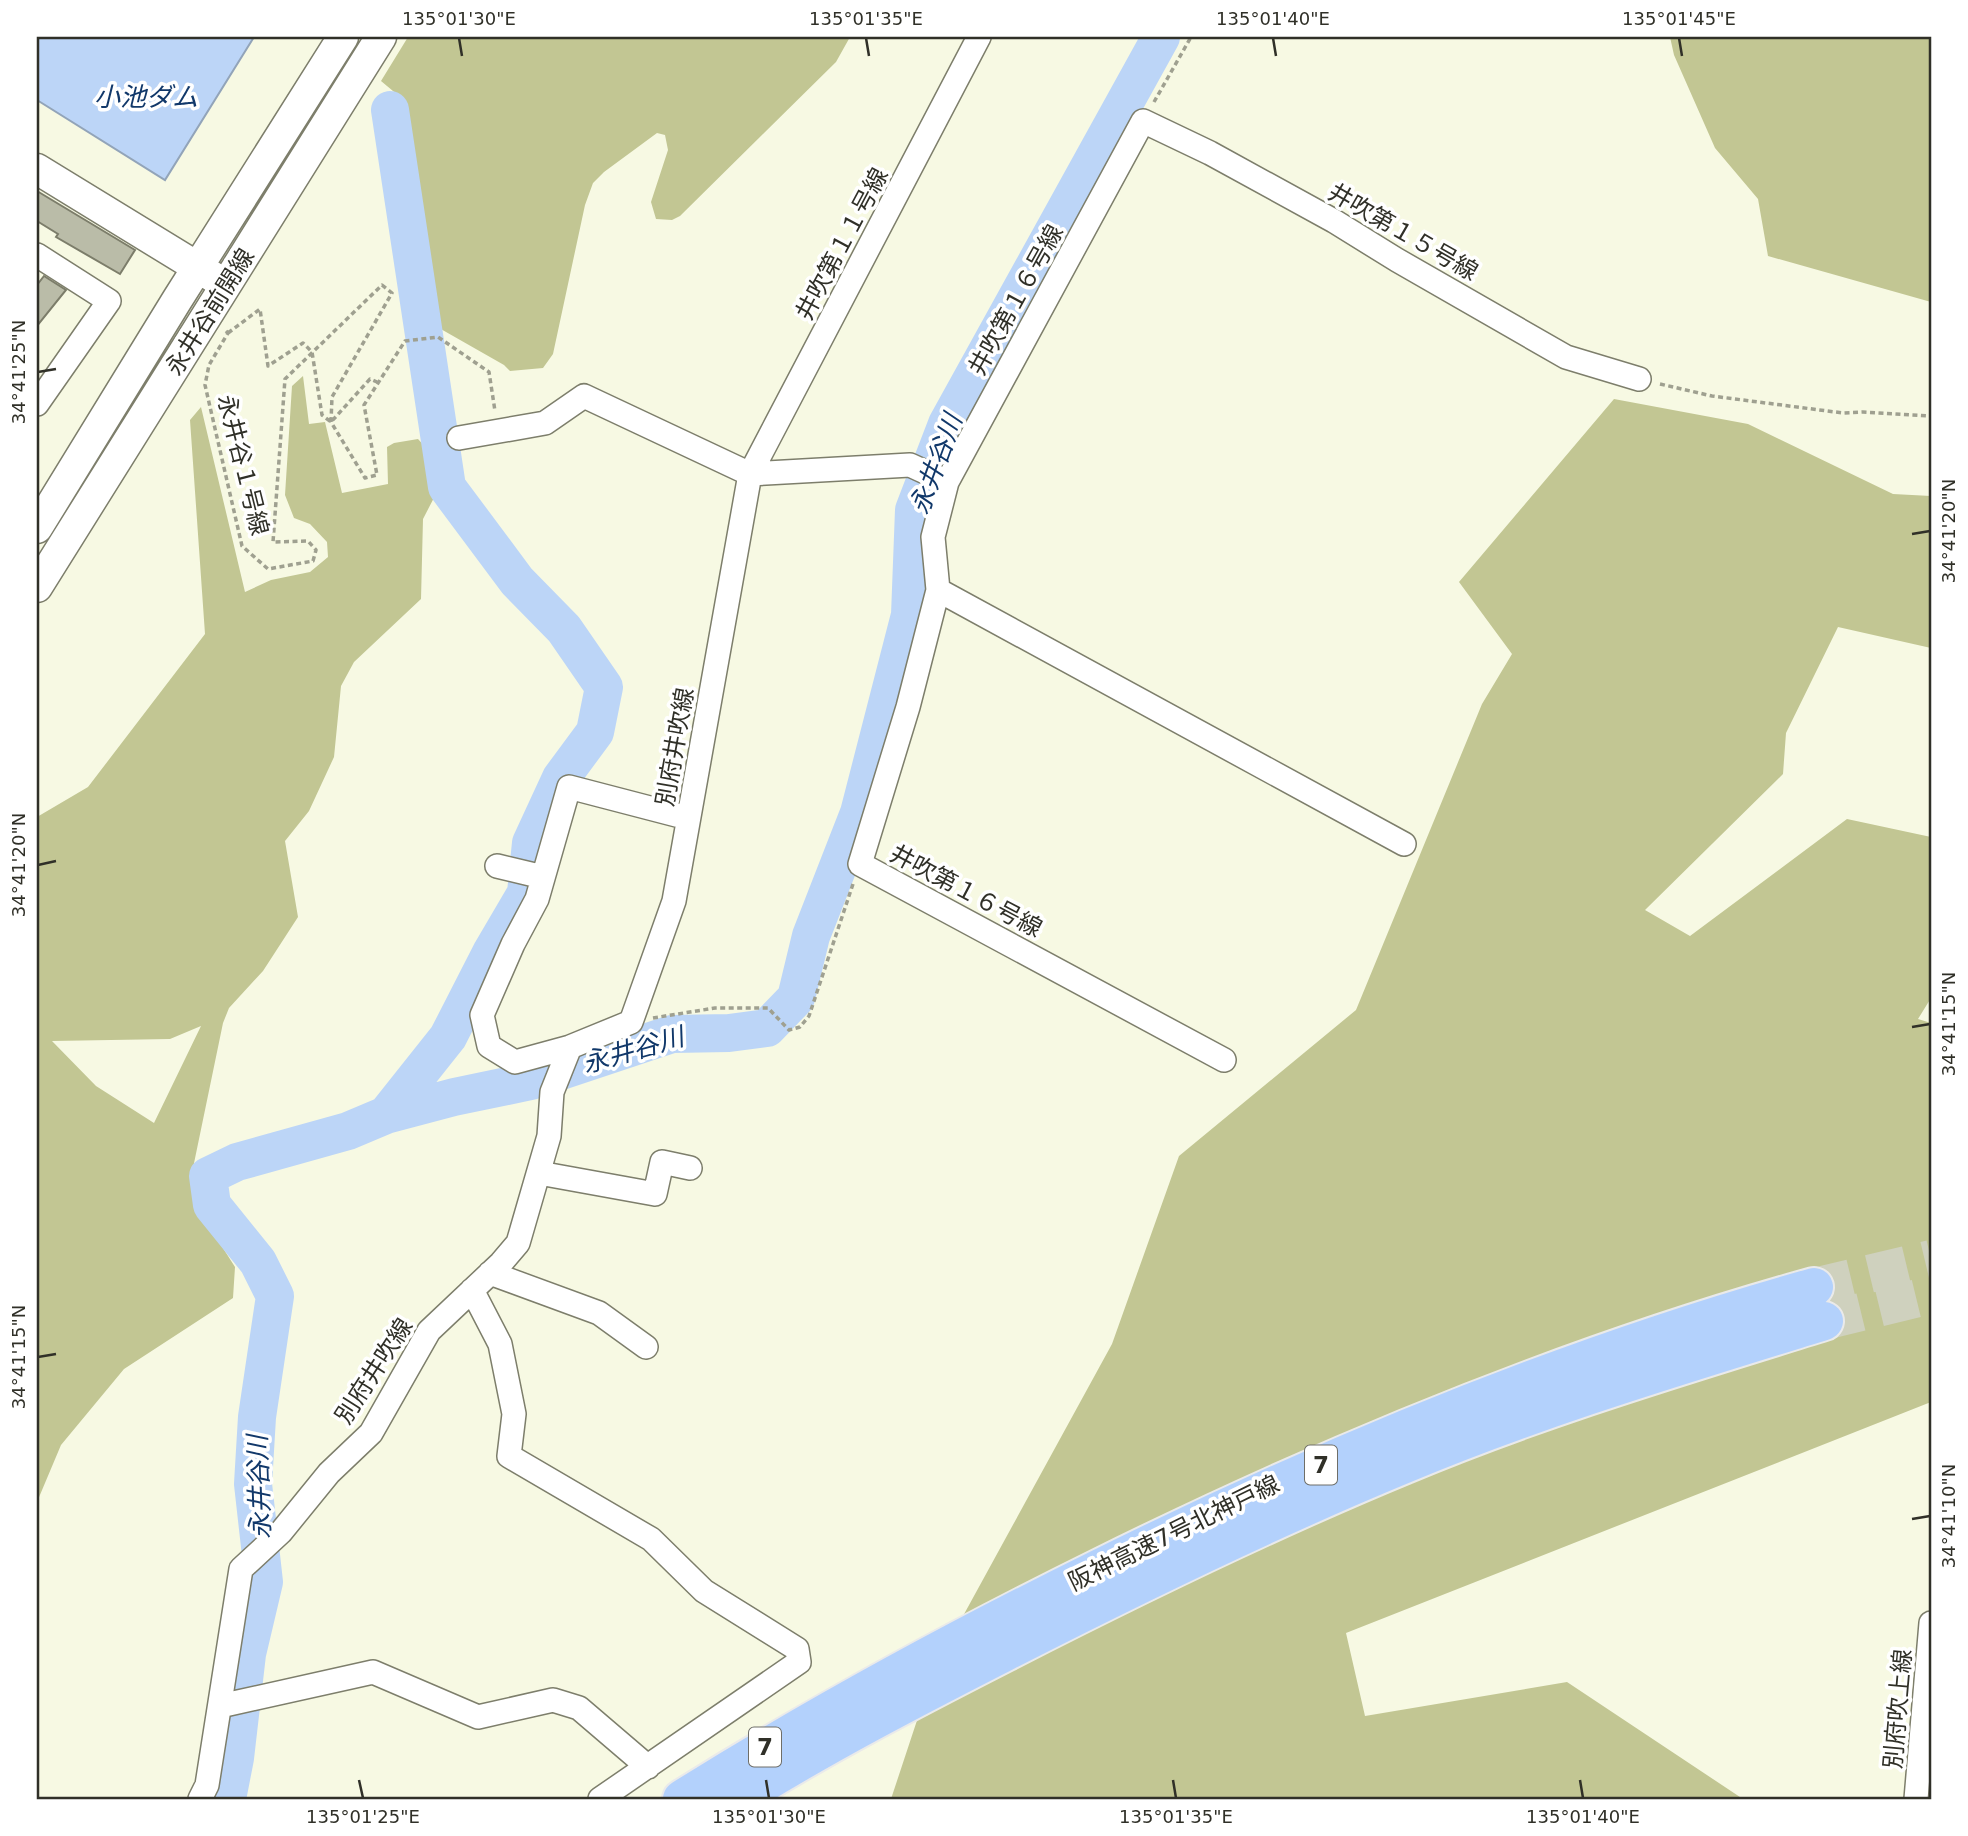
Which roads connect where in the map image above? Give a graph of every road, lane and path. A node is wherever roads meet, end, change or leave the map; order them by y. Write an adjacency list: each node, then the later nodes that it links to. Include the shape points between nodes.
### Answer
1 (344, 37): 8 (street, 永井谷前開線)
2 (381, 37): 9 (street, 永井谷前開線)
3 (979, 37): 19 (street, 井吹第１１号線)
4 (1191, 37): 5 (path)
5 (1143, 121): 12 (street, 井吹第１５号線, via 1334,221 1566,357); 20 (street, 井吹第１６号線)
6 (37, 169): 8 (street)
7 (37, 255): 14 (street, via 108,301)
8 (197, 269): 9 (street); 21 (street, 永井谷前開線)
9 (227, 285): 10 (street, 永井谷前開線)
10 (217, 326): 11 (path, via 260,309 268,366 303,344); 11 (path, 永井谷１号線, via 205,384 242,546 268,569 313,561 316,550 307,541 274,542 285,379); 22 (street, 永井谷前開線)
11 (312, 352): 16 (path, via 322,415); 16 (path, 永井谷１号線, via 382,285 392,293 332,397)
12 (1639, 379): 15 (path, via 1712,396 1843,413)
13 (378, 382): 16 (path, via 370,379); 16 (path, via 363,405 377,475 365,478); 17 (path, via 405,341 438,337 489,372)
14 (37, 404)
15 (1931, 416)
16 (331, 422)
17 (498, 431): 18 (street); 19 (street, via 545,424 584,396)
18 (459, 438)
19 (750, 474): 20 (street, via 910,465); 24 (street, 別府井吹線)
20 (943, 480): 23 (street, 井吹第１６号線, via 933,537)
21 (37, 528)
22 (37, 587)
23 (938, 590): 25 (street); 26 (street, 井吹第１６号線)
24 (688, 818): 28 (street, via 569,787); 29 (street, 別府井吹線, via 674,901)
25 (1404, 844)
26 (860, 864): 29 (path, via 809,1016 800,1027 789,1030 768,1008 715,1007); 31 (street, 井吹第１６号線)
27 (497, 866): 28 (street)
28 (532, 874): 30 (street, via 537,899 482,1015 489,1046 515,1062)
29 (631, 1023): 30 (street)
30 (570, 1047): 33 (street, 別府井吹線, via 552,1092 549,1136)
31 (1224, 1060)
32 (690, 1168): 33 (street, via 662,1162 655,1194)
33 (539, 1173): 34 (street, 別府井吹線, via 517,1243)
34 (490, 1273): 35 (street, 別府井吹線); 37 (street, via 599,1313)
35 (472, 1290): 40 (street, 別府井吹線, via 429,1331 370,1433 329,1473 281,1532 241,1569); 41 (street, via 500,1344 514,1414 509,1456 651,1539 704,1591 797,1649 799,1662)
36 (1729, 1311): 38 (highway, 阪神高速7号北神戸線 / 7, via 1819,1304); 44 (highway, 阪神高速7号北神戸線 / 7, via 1512,1386 1280,1482 1042,1597 851,1698); 44 (highway, via 1549,1359 1410,1405 1318,1438 1213,1485 882,1653 811,1696)
37 (646, 1347)
38 (1741, 1347): 45 (highway, 阪神高速7号北神戸線 / 7, via 1523,1419 1292,1513 942,1684); 46 (highway, via 1543,1430 1169,1598 850,1759)
39 (1931, 1623): 47 (street, 別府吹上線)
40 (224, 1705): 41 (street, via 373,1672 478,1717 553,1700 579,1708); 42 (street, 別府井吹線)
41 (648, 1766): 43 (street)
42 (200, 1799)
43 (600, 1799)
44 (679, 1799)
45 (738, 1799)
46 (756, 1799)
47 (1916, 1799)

